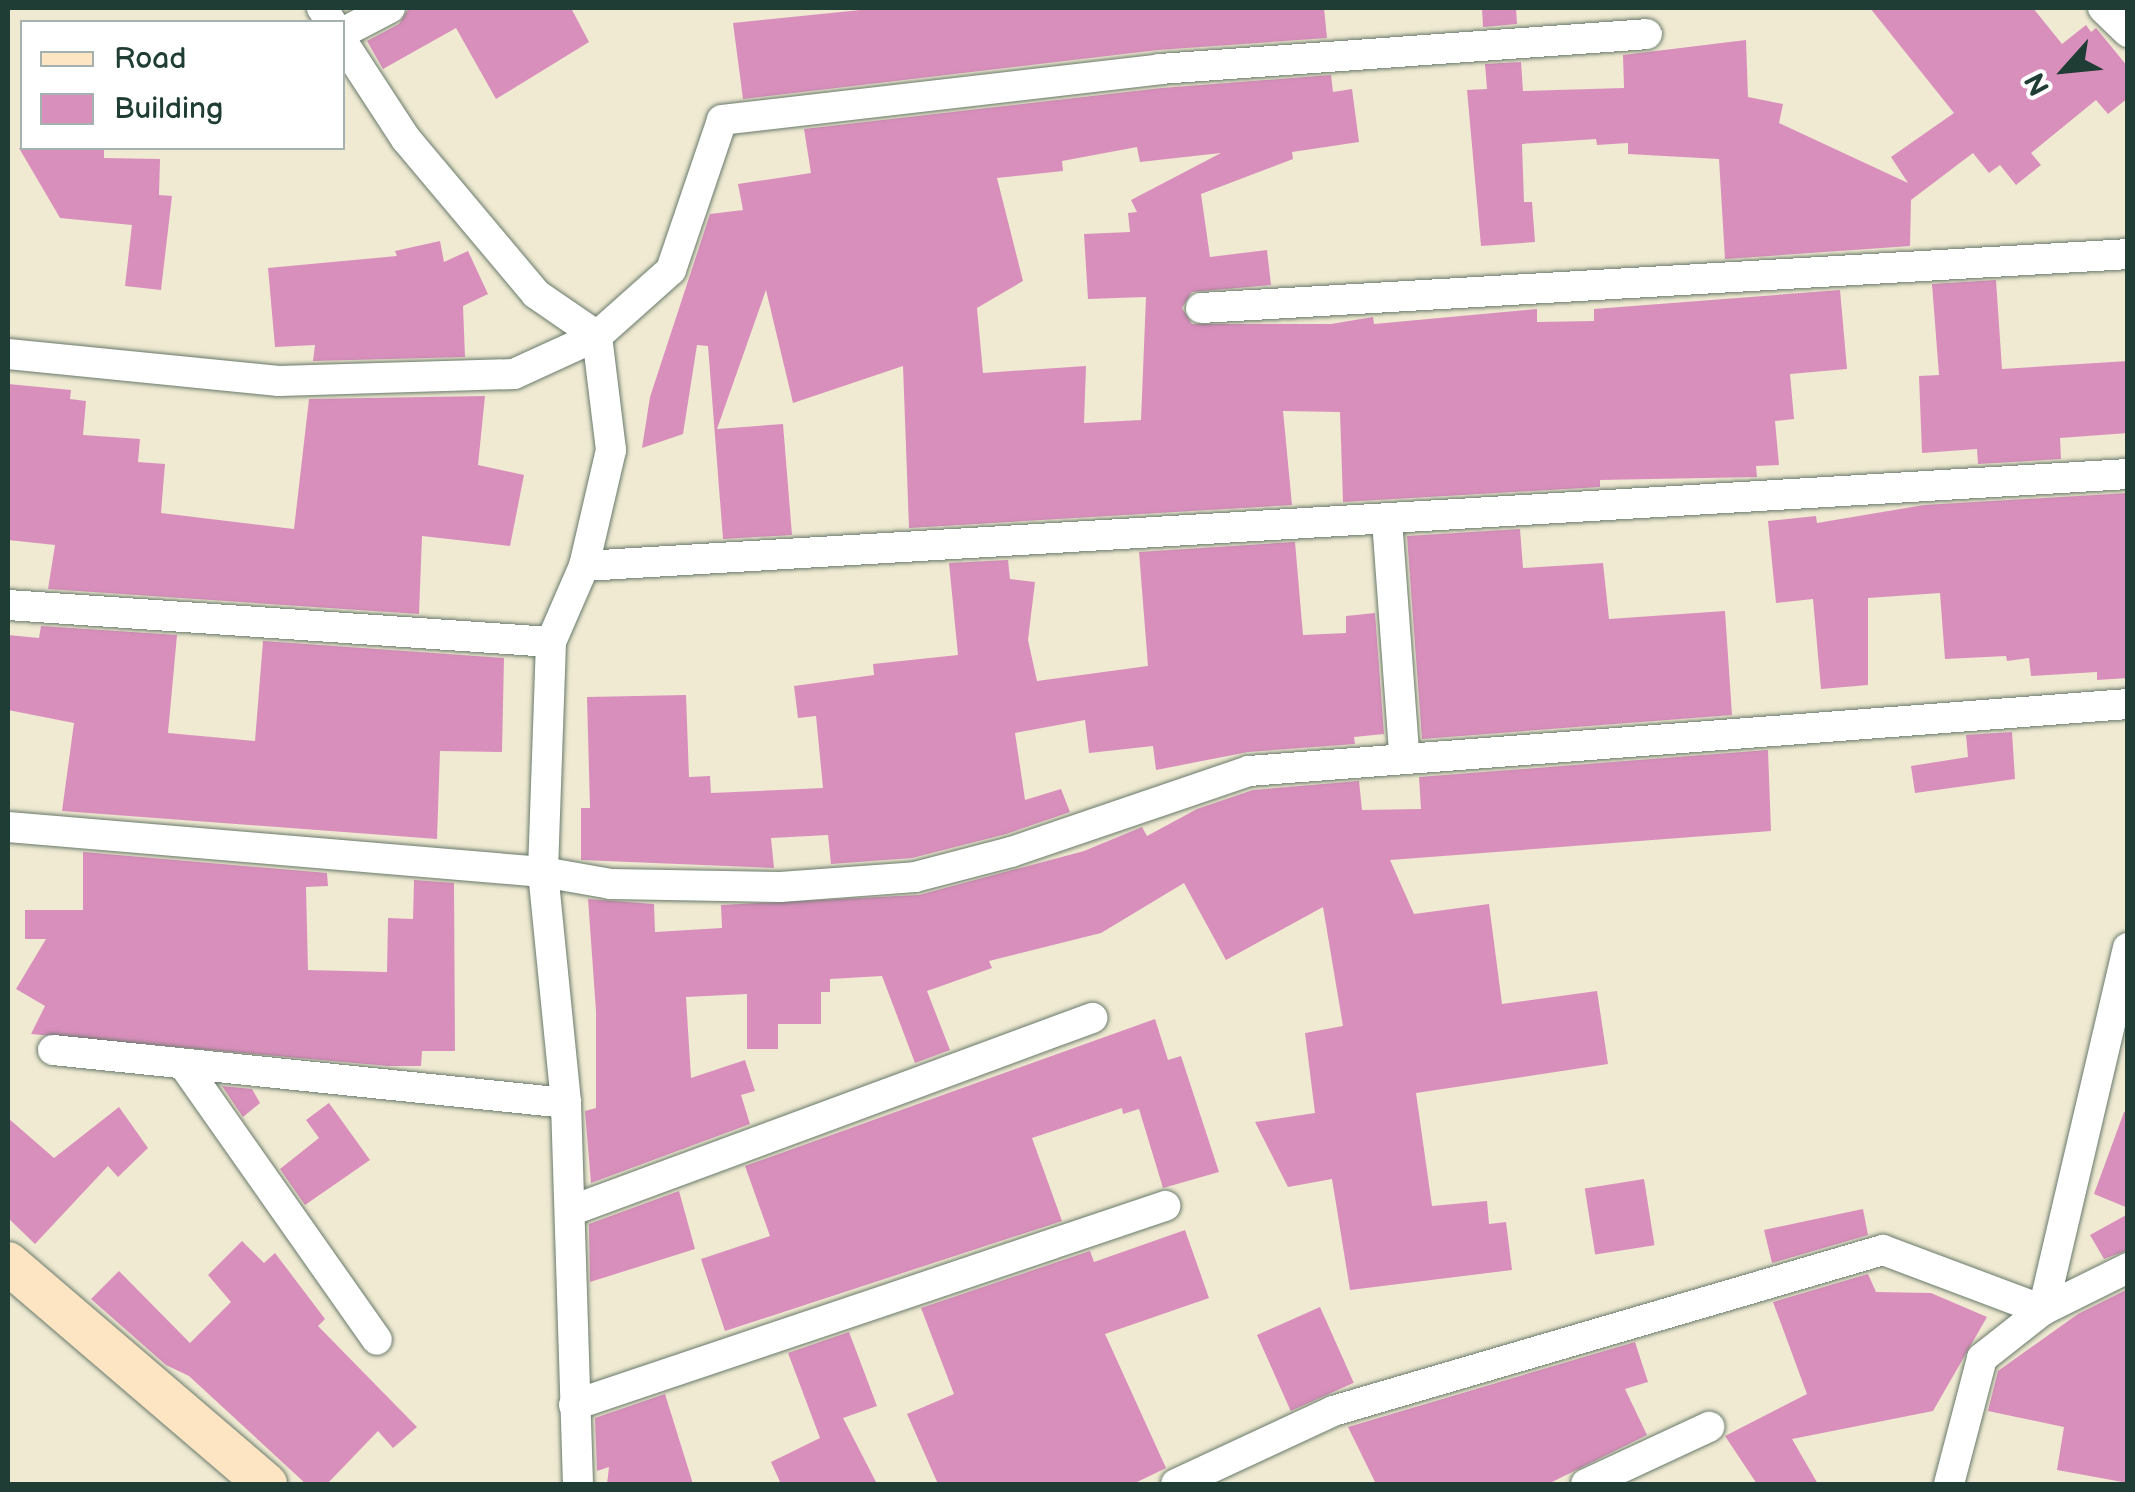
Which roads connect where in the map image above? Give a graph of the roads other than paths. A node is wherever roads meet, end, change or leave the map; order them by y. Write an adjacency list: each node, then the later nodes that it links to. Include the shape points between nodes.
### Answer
1 (390, 8): 3 (street)
2 (2102, 8): 4 (street)
3 (345, 31)
4 (2128, 32)
5 (1648, 34): 9 (street, via 1160,69 722,120 670,270)
6 (345, 46): 9 (street, via 406,139 536,294)
7 (2128, 254): 8 (street)
8 (1201, 308)
9 (597, 336): 10 (street, via 514,374 475,376 279,380); 13 (street, via 610,450)
10 (8, 354)
11 (2128, 474): 12 (street)
12 (1387, 520): 13 (street); 17 (street)
13 (584, 566): 15 (street)
14 (8, 605): 15 (street)
15 (551, 642): 19 (street)
16 (2128, 704): 17 (street)
17 (1404, 754): 19 (street, via 1248,771 1011,852 915,877 743,887 611,884)
18 (8, 827): 19 (street)
19 (543, 872): 24 (street)
20 (2128, 948): 29 (street)
21 (1092, 1018): 26 (street)
22 (53, 1050): 23 (street)
23 (183, 1064): 24 (street); 30 (street)
24 (566, 1104): 26 (street)
25 (1164, 1206): 31 (street)
26 (570, 1211): 31 (street)
27 (8, 1263): 33 (street)
28 (2128, 1268): 29 (street)
29 (2044, 1310): 35 (street, via 1883,1250 1333,1411); 37 (street, via 1982,1358)
30 (378, 1340)
31 (574, 1405): 34 (street)
32 (1710, 1427): 36 (street)
33 (266, 1484)
34 (578, 1484)
35 (1176, 1484)
36 (1586, 1484)
37 (1949, 1484)

